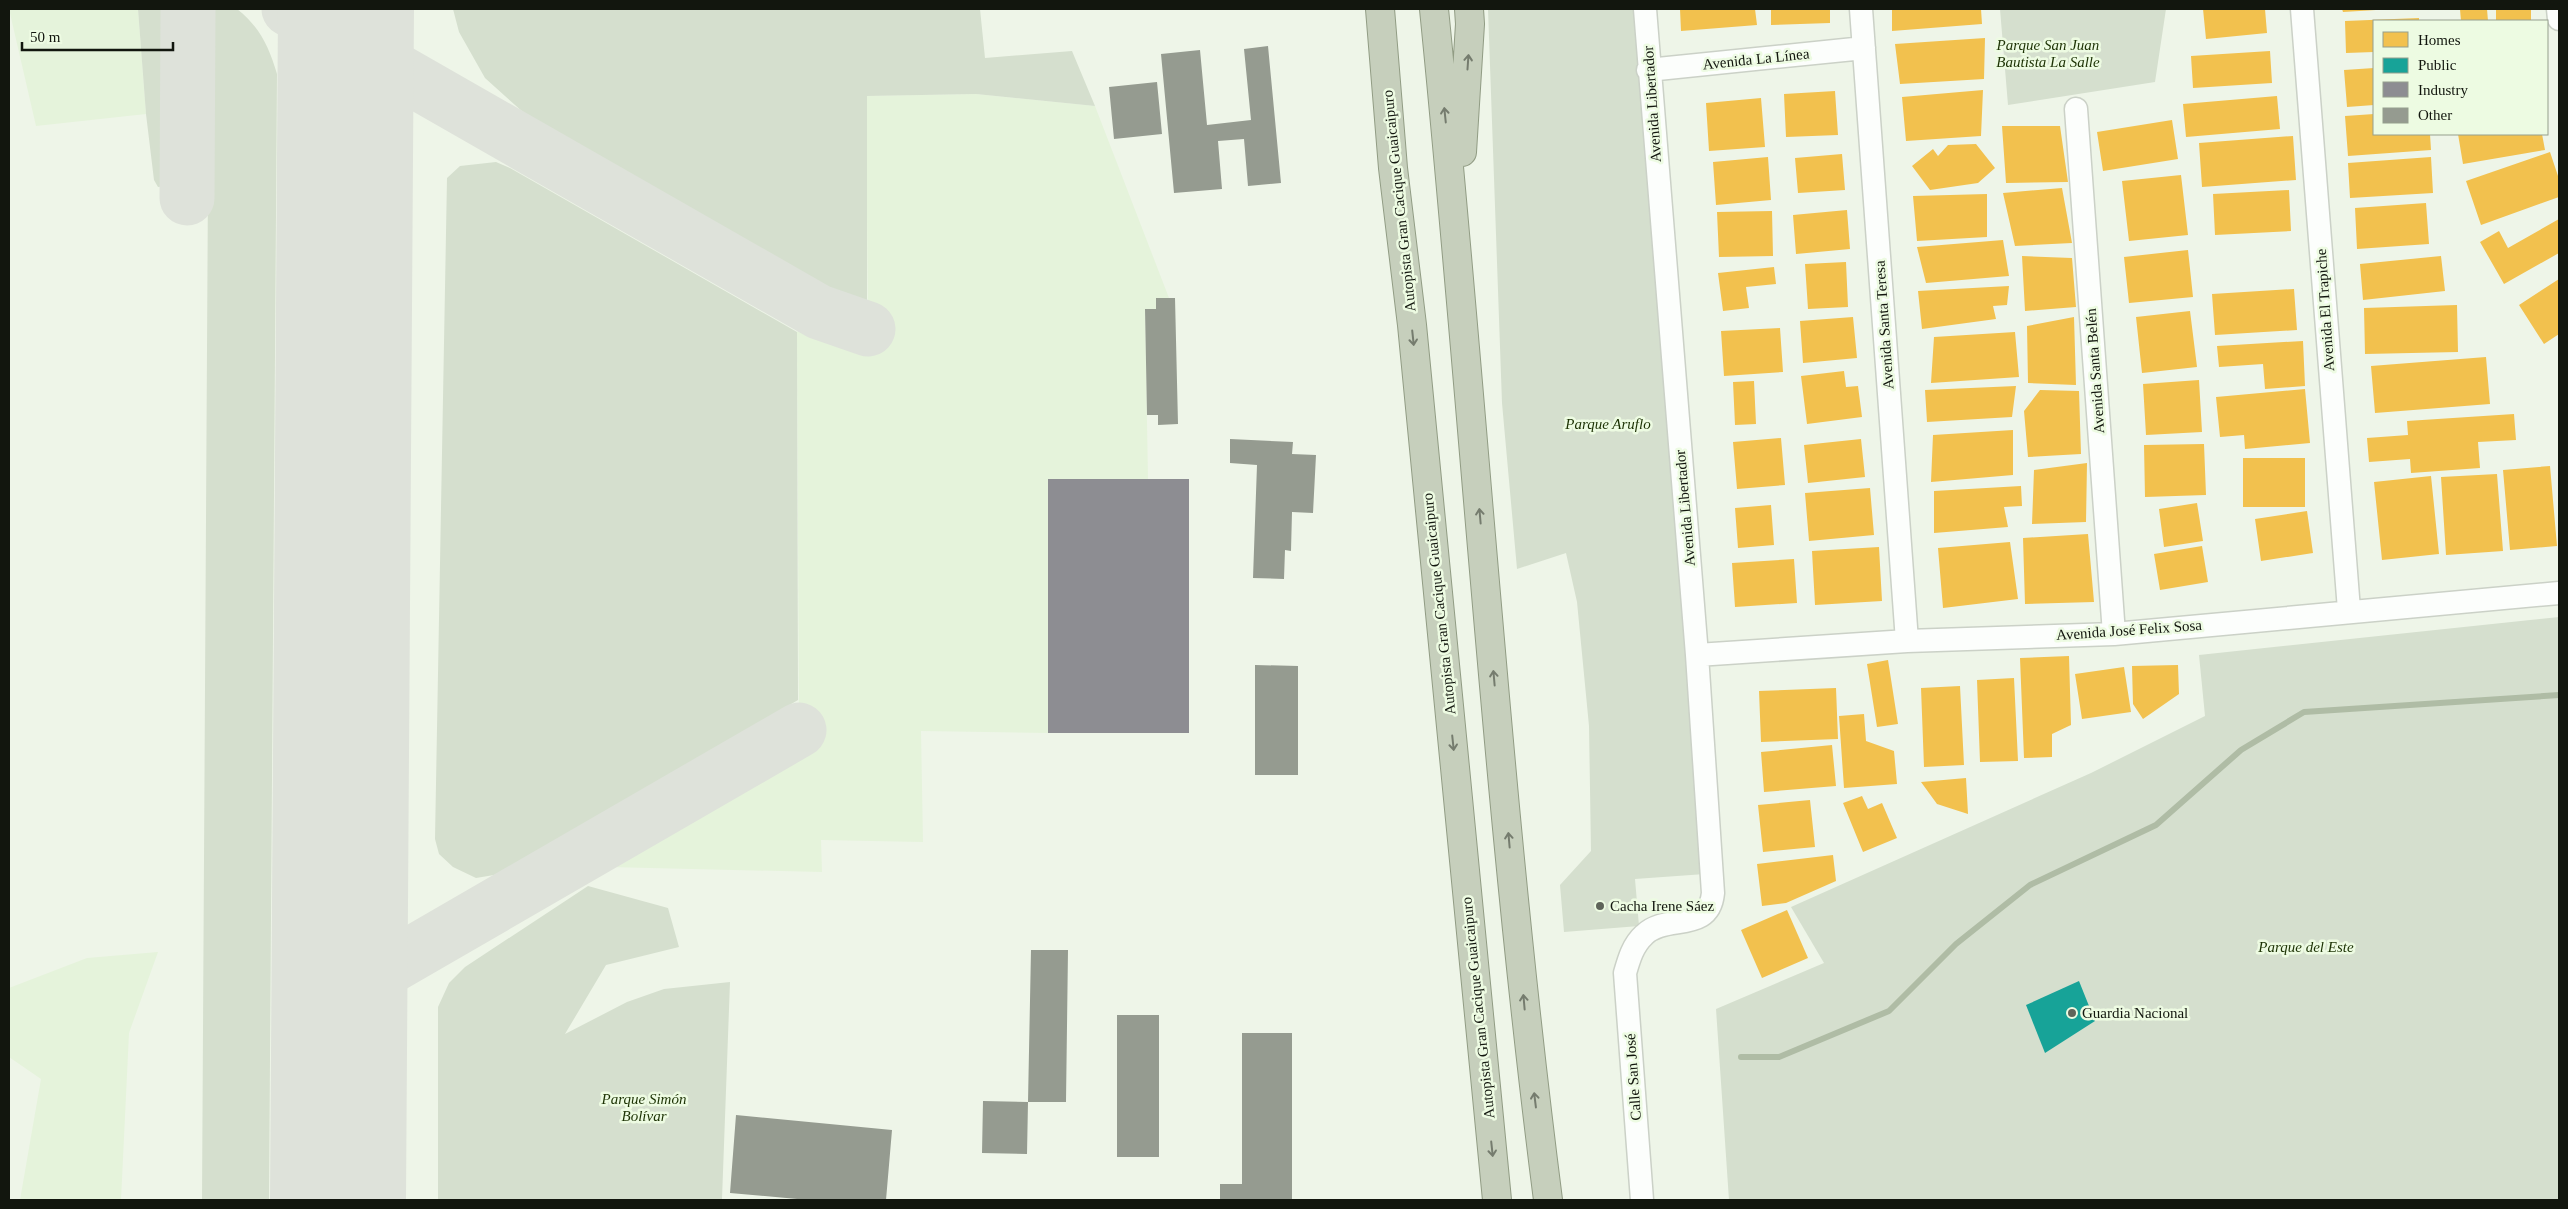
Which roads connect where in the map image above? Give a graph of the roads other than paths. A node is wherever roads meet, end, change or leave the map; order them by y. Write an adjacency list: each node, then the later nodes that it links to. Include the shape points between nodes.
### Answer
1 (1366, 9): 12 (highway)
2 (1380, 9): 12 (highway, Autopista Gran Cacique Guaicaipuro)
3 (1434, 9): 14 (highway, one-way to 3)
4 (1469, 9): 14 (highway, one-way to 4)
5 (1645, 9): 11 (street, Avenida Libertador)
6 (1861, 9): 10 (street, Avenida Santa Teresa)
7 (2302, 9): 16 (street, Avenida El Trapiche)
8 (2558, 9): 9 (street)
9 (2559, 19)
10 (1864, 48): 11 (street, Avenida La Línea); 18 (street, Avenida Santa Teresa)
11 (1648, 70): 19 (street, Avenida Libertador)
12 (1388, 103): 21 (highway, Autopista Gran Cacique Guaicaipuro, one-way to 21)
13 (2076, 109): 17 (street, Avenida Santa Belén)
14 (1457, 233): 22 (highway, one-way to 14, via 1528,1050)
15 (2559, 592): 16 (street, Avenida José Felix Sosa)
16 (2348, 610): 17 (street, Avenida José Felix Sosa)
17 (2114, 634): 18 (street, Avenida José Felix Sosa)
18 (1907, 641): 19 (street, Avenida José Felix Sosa)
19 (1697, 655): 20 (street, Avenida Libertador, via 1712,905 1695,919 1655,928 1644,934)
20 (1630, 955): 23 (street, Calle San José, via 1625,972)
21 (1497, 1200)
22 (1548, 1200)
23 (1642, 1200)

